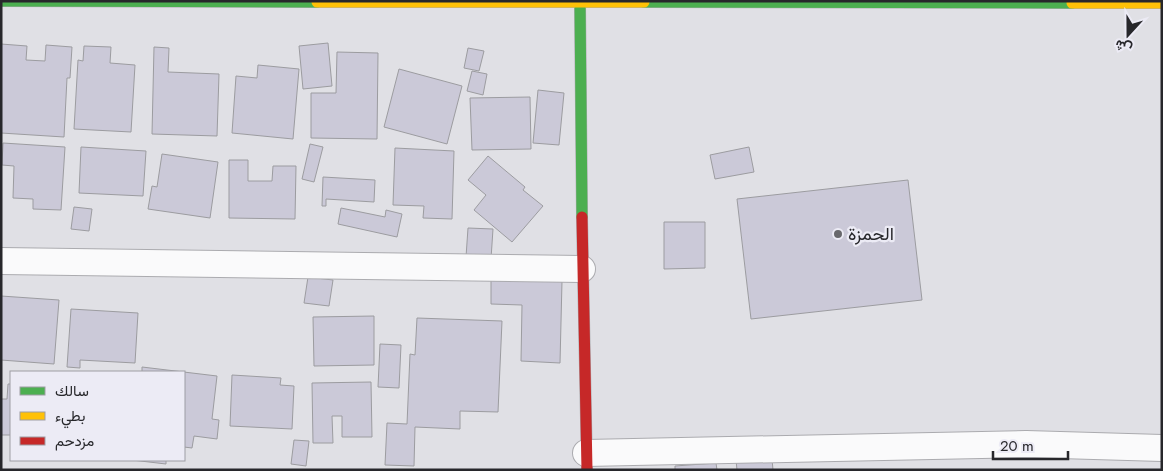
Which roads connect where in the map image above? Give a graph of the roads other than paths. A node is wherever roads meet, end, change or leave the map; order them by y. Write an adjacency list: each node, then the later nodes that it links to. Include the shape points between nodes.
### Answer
1 (1, 1): 2 (street)
2 (137, 1): 3 (street)
3 (393, 2): 4 (street)
4 (580, 2): 5 (street); 7 (street)
5 (1157, 2)
6 (1, 261): 7 (street)
7 (582, 269): 9 (street)
8 (1162, 448): 9 (street, via 1026,444)
9 (587, 461)

